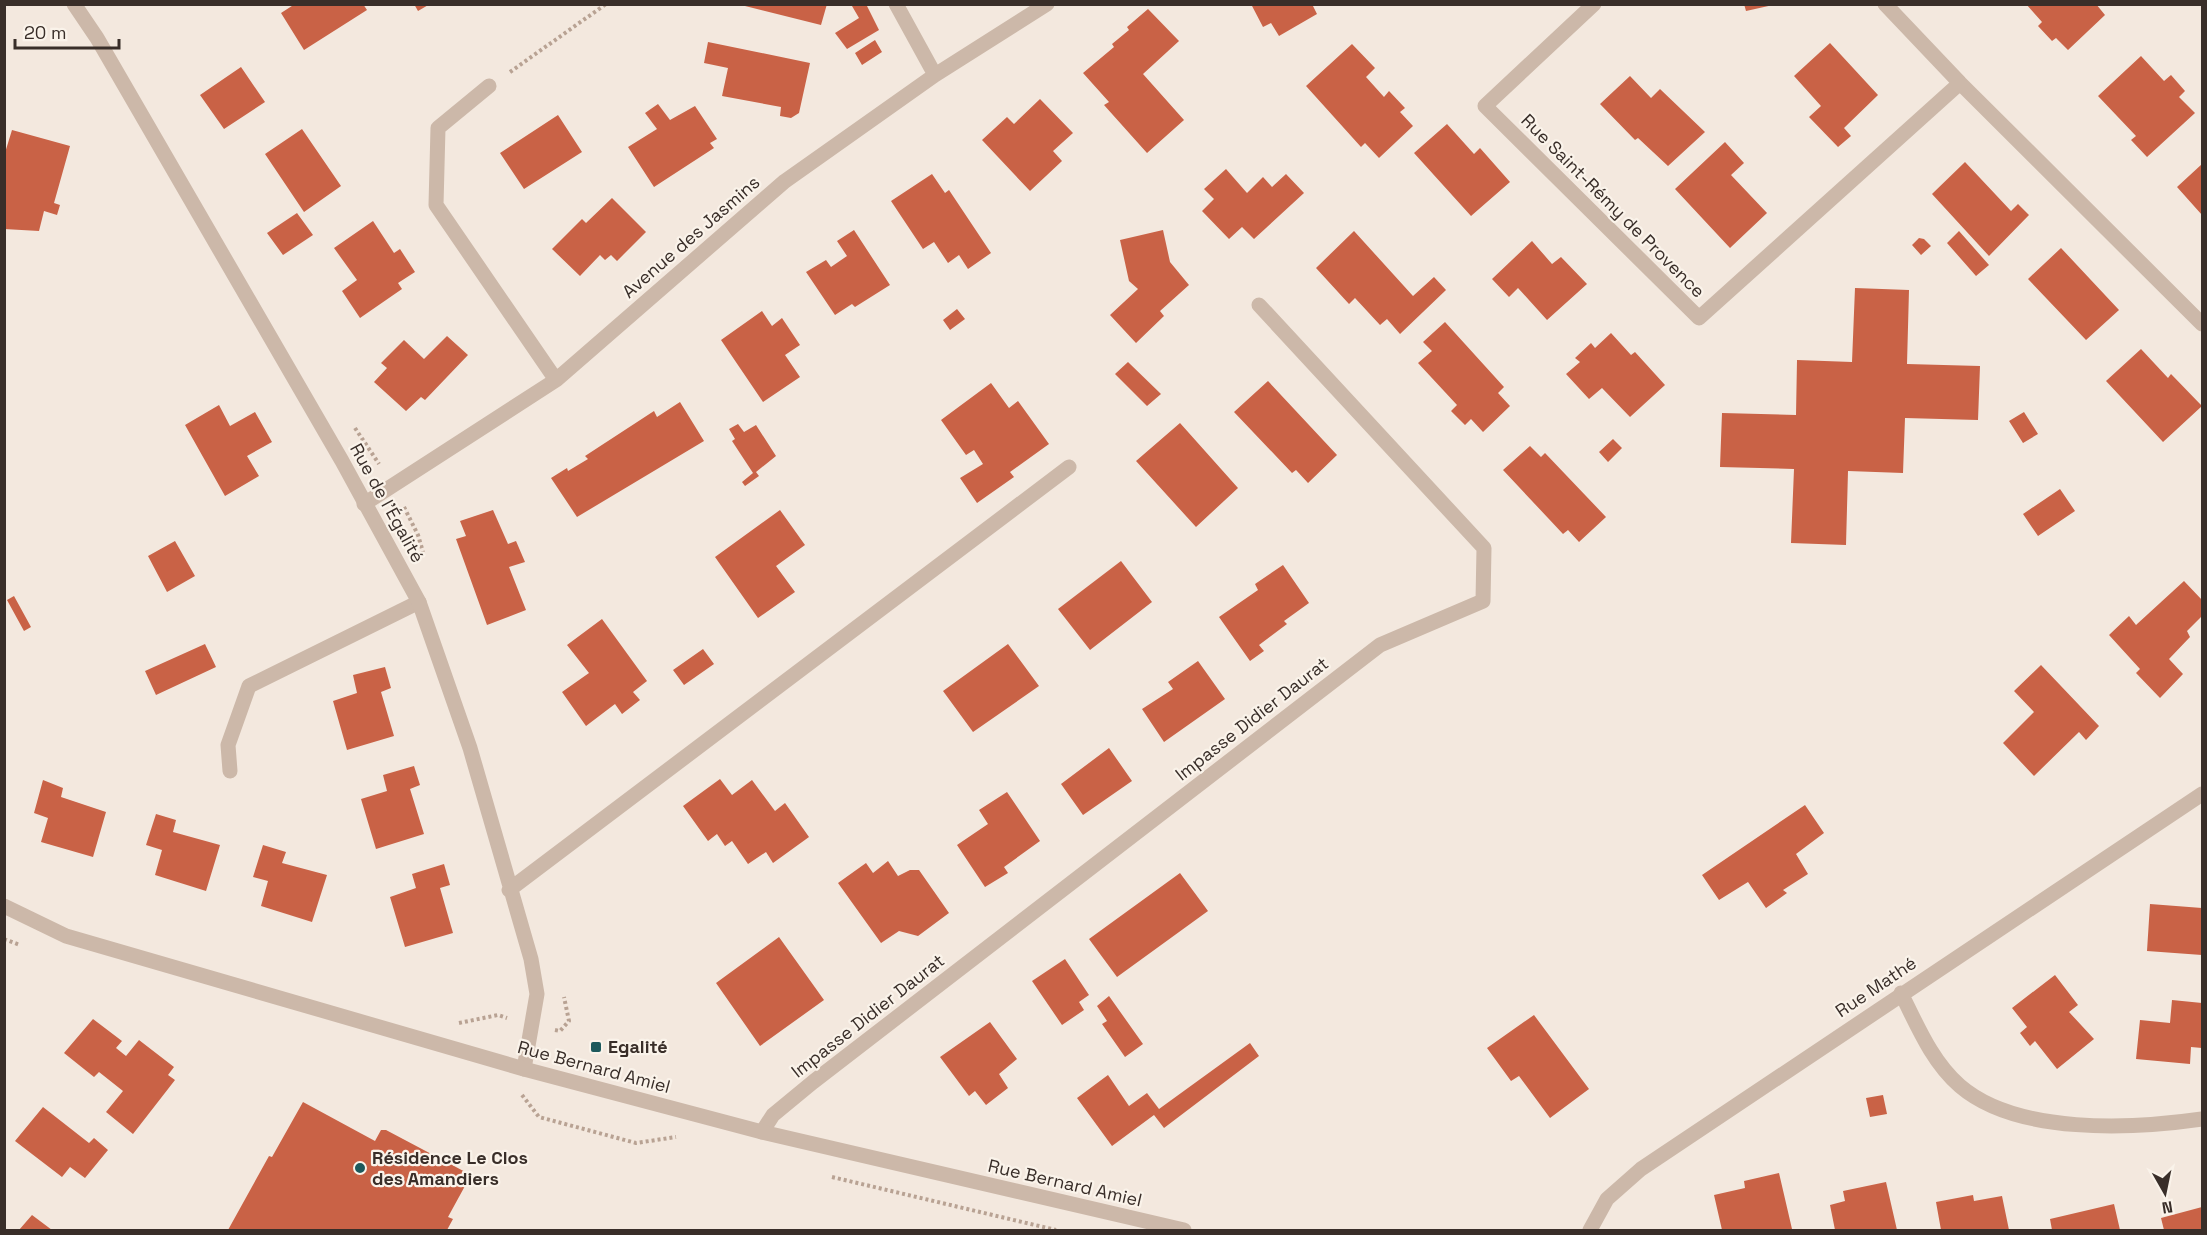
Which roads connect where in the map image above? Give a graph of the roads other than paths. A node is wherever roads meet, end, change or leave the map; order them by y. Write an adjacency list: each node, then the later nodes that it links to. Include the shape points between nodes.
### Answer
1 (74, 4): 13 (street, Rue de l'Égalité, via 98,38)
2 (896, 4): 6 (street)
3 (1047, 4): 6 (street, Avenue des Jasmins)
4 (1594, 4): 7 (street, Rue Saint-Rémy de Provence, via 1485,106 1698,318)
5 (1885, 4): 7 (street)
6 (935, 75): 11 (street, Avenue des Jasmins, via 785,181)
7 (1960, 83): 10 (street)
8 (489, 86): 11 (street, via 438,128 436,205)
9 (1259, 305): 22 (street, Impasse Didier Daurat, via 1484,548 1483,601 1380,645 813,1082 774,1115)
10 (2202, 324)
11 (556, 380): 13 (street, Avenue des Jasmins)
12 (1069, 468): 17 (street)
13 (364, 504): 14 (street, Rue de l'Égalité)
14 (419, 602): 15 (street, via 249,686 228,745); 17 (street, Rue de l'Égalité, via 470,748)
15 (230, 771)
16 (2202, 794): 19 (street, Rue Mathé)
17 (509, 890): 20 (street, Rue de l'Égalité, via 531,959 537,994)
18 (4, 906): 20 (street, Rue Bernard Amiel, via 66,936)
19 (1902, 993): 21 (street, via 1928,1046 1960,1086 2008,1113 2061,1124 2160,1125); 24 (street, Rue Mathé, via 1641,1169 1607,1199)
20 (525, 1069): 22 (street, Rue Bernard Amiel)
21 (2202, 1119)
22 (762, 1132): 23 (street, Rue Bernard Amiel)
23 (1184, 1230)
24 (1590, 1230)

